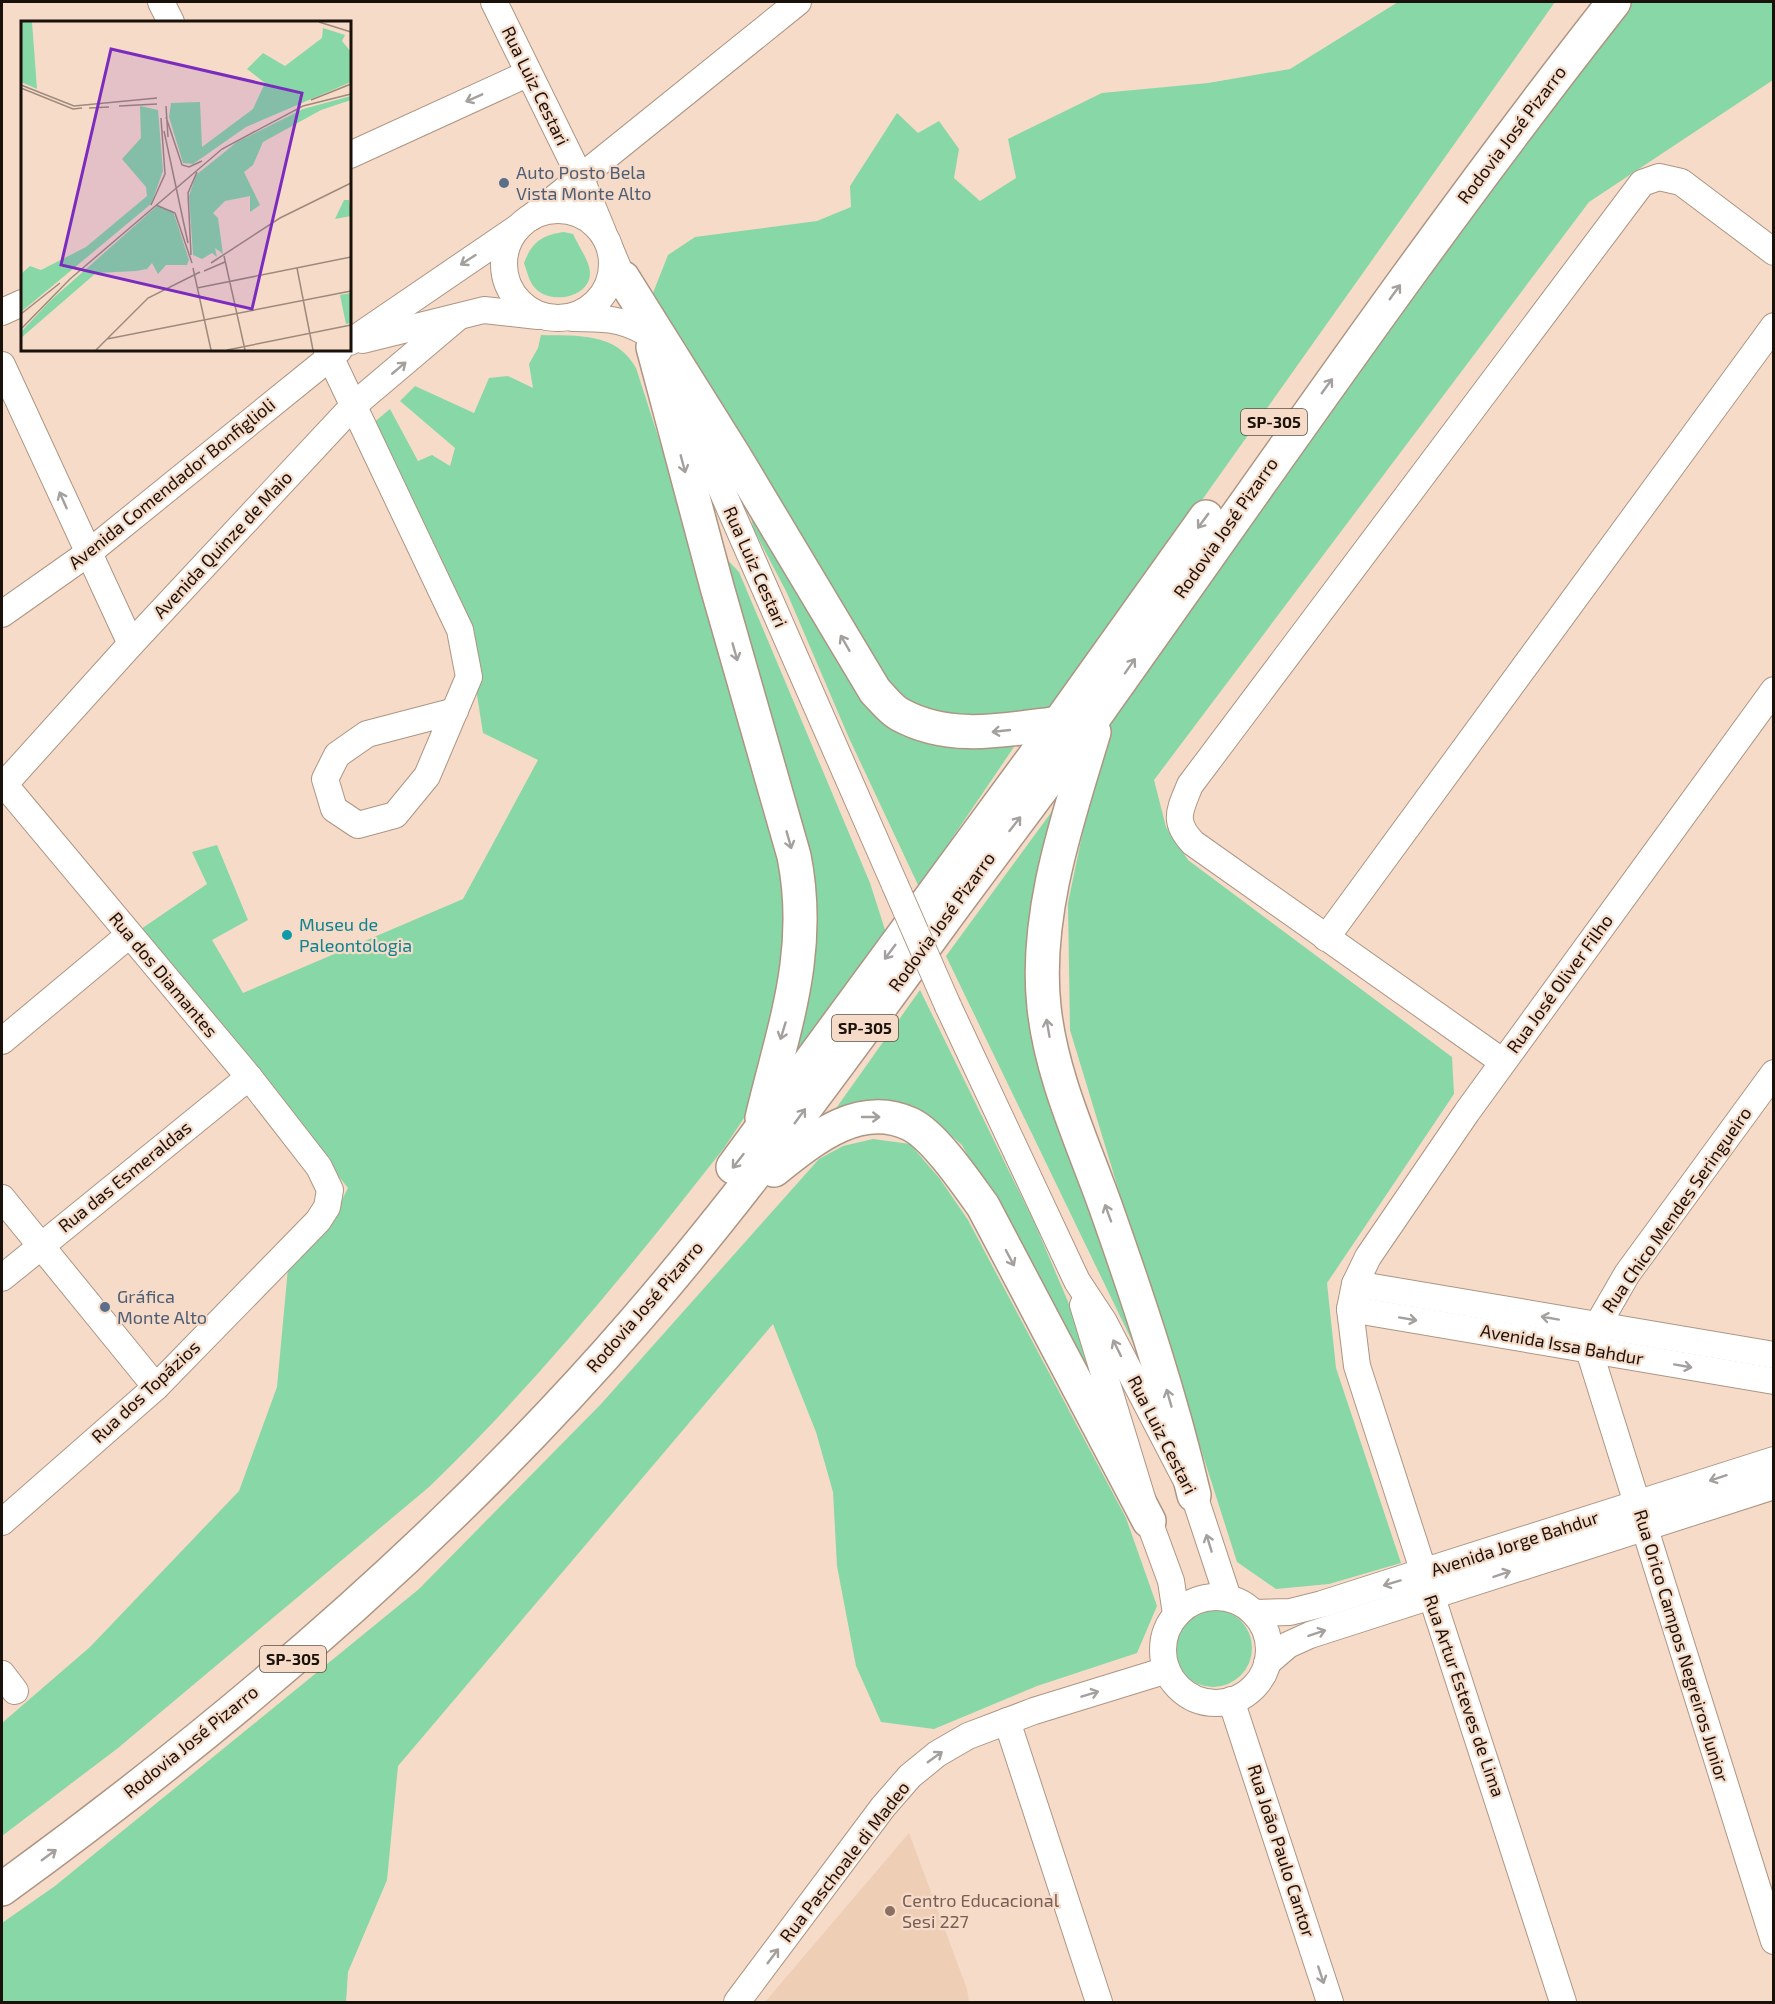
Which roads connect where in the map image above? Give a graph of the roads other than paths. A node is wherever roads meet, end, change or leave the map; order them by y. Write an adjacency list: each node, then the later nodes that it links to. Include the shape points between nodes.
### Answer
1 (161, 2): 6 (street)
2 (494, 2): 7 (street, Rua Luiz Cestari)
3 (798, 2): 9 (street, Avenida Comendador Bonfiglioli)
4 (1587, 2): 31 (main road, Rodovia José Pizarro / SP-305, one-way to 31, via 1404,241)
5 (1614, 2): 29 (main road, Rodovia José Pizarro / SP-305, one-way to 5, via 1413,267 1515,127)
6 (170, 21)
7 (527, 74): 8 (street, one-way to 8); 9 (street, Rua Luiz Cestari)
8 (351, 155)
9 (581, 179): 10 (street, Avenida Comendador Bonfiglioli); 12 (street, Rua Luiz Cestari)
10 (524, 223): 12 (street, via 546,211 579,214 594,223); 16 (street, via 508,242 504,275 519,303); 19 (street, Avenida Comendador Bonfiglioli, one-way to 19)
11 (1773, 252): 34 (street, via 1681,182 1667,177 1642,183 1198,776 1180,809 1181,828 1193,843)
12 (613, 255): 16 (street, via 603,296 592,307); 18 (street, Rua Luiz Cestari); 31 (main road, one-way to 12, via 1001,732 963,732 898,713 875,691)
13 (21, 303): 14 (street)
14 (2, 312)
15 (458, 317): 16 (street, via 484,310); 20 (street); 24 (street, Avenida Quinze de Maio, one-way to 15)
16 (555, 317): 18 (street, via 627,322)
17 (1773, 326): 34 (street)
18 (649, 339): 39 (main road, one-way to 39, via 801,890 798,974); 45 (street, Rua Luiz Cestari, bridge, via 702,445 865,822)
19 (351, 340)
20 (351, 345)
21 (335, 351): 25 (street, Avenida Comendador Bonfiglioli)
22 (340, 351): 24 (street)
23 (2, 365): 25 (street, one-way to 23)
24 (354, 405): 27 (street, Avenida Quinze de Maio); 30 (street, via 460,630 469,677)
25 (87, 554): 26 (street, Avenida Comendador Bonfiglioli); 27 (street)
26 (2, 614)
27 (131, 644): 32 (street, Avenida Quinze de Maio)
28 (1773, 690): 36 (street, Rua José Oliver Filho)
29 (1100, 709): 42 (main road, Rodovia José Pizarro / SP-305, one-way to 29); 55 (main road, one-way to 29, via 1142,1309 1052,1053 1044,1006 1042,969 1053,881)
30 (455, 711): 30 (street, via 427,776 395,815 358,825 334,809 325,779 337,755 367,734)
31 (1059, 723): 39 (main road, Rodovia José Pizarro / SP-305, one-way to 39)
32 (3, 786): 33 (street, Rua dos Diamantes)
33 (129, 935): 35 (street); 38 (street, Rua dos Diamantes)
34 (1326, 938): 36 (street)
35 (2, 1041)
36 (1503, 1062): 46 (street, Rua José Oliver Filho, via 1386,1230)
37 (1773, 1073): 48 (street, Rua Chico Mendes Seringueiro, via 1627,1274)
38 (249, 1077): 40 (street, Rua dos Diamantes); 43 (street, Rua das Esmeraldas)
39 (758, 1134): 68 (main road, Rodovia José Pizarro / SP-305, one-way to 68, via 595,1338 477,1465 321,1610 148,1752)
40 (319, 1167): 51 (street, Rua dos Topázios, via 330,1190 327,1207 318,1221)
41 (2, 1198): 43 (street)
42 (734, 1201): 57 (main road, one-way to 57, via 800,1149 849,1121 865,1116 912,1124 949,1159 983,1206); 69 (main road, Rodovia José Pizarro / SP-305, one-way to 42, via 204,1734 415,1552 561,1403)
43 (39, 1247): 44 (street, Rua das Esmeraldas); 51 (street)
44 (2, 1278)
45 (1077, 1281): 55 (street, Rua Luiz Cestari, one-way to 45, via 1104,1322); 57 (street, Rua Luiz Cestari)
46 (1355, 1284): 47 (street, Rua Artur Esteves de Lima); 48 (street, Avenida Issa Bahdur, one-way to 46)
47 (1350, 1309): 49 (street, Avenida Issa Bahdur, one-way to 49); 59 (street, Rua Artur Esteves de Lima, via 1357,1366)
48 (1597, 1326): 49 (street, Rua Chico Mendes Seringueiro); 50 (street, Avenida Issa Bahdur)
49 (1589, 1350): 52 (street, Avenida Issa Bahdur, one-way to 52); 56 (street, Rua Orico Campos Negreiros Junior)
50 (1773, 1355)
51 (156, 1387): 58 (street, Rua dos Topázios)
52 (1769, 1387)
53 (1773, 1460): 56 (street, Avenida Jorge Bahdur, one-way to 56)
54 (1773, 1486): 56 (street, Avenida Jorge Bahdur)
55 (1194, 1495): 60 (street, Rua Luiz Cestari, one-way to 55)
56 (1640, 1515): 59 (street, Avenida Jorge Bahdur); 61 (street, Avenida Jorge Bahdur, one-way to 56); 70 (street, Rua Orico Campos Negreiros Junior)
57 (1149, 1521): 63 (street, Rua Luiz Cestari, via 1171,1581)
58 (2, 1522)
59 (1422, 1574): 61 (street, Rua Artur Esteves de Lima); 62 (street, Avenida Jorge Bahdur, one-way to 62, via 1290,1612)
60 (1228, 1598): 62 (street); 63 (street, via 1200,1599)
61 (1431, 1598): 64 (street, Avenida Jorge Bahdur, one-way to 61, via 1288,1645 1310,1635); 74 (street, Rua Artur Esteves de Lima)
62 (1254, 1613): 64 (street, via 1267,1636)
63 (1176, 1614): 65 (street, via 1163,1643)
64 (1267, 1663): 66 (street, via 1248,1692)
65 (1167, 1670): 66 (street, via 1189,1696 1210,1702); 67 (street, Rua Paschoale di Madeo, one-way to 65)
66 (1231, 1700): 73 (street, Rua João Paulo Cantor, one-way to 73)
67 (1007, 1721): 71 (street, Rua Paschoale di Madeo, one-way to 67, via 910,1776 968,1736); 72 (street)
68 (2, 1861)
69 (2, 1889)
70 (1773, 1941)
71 (737, 2002)
72 (1099, 2002)
73 (1330, 2002)
74 (1563, 2002)

